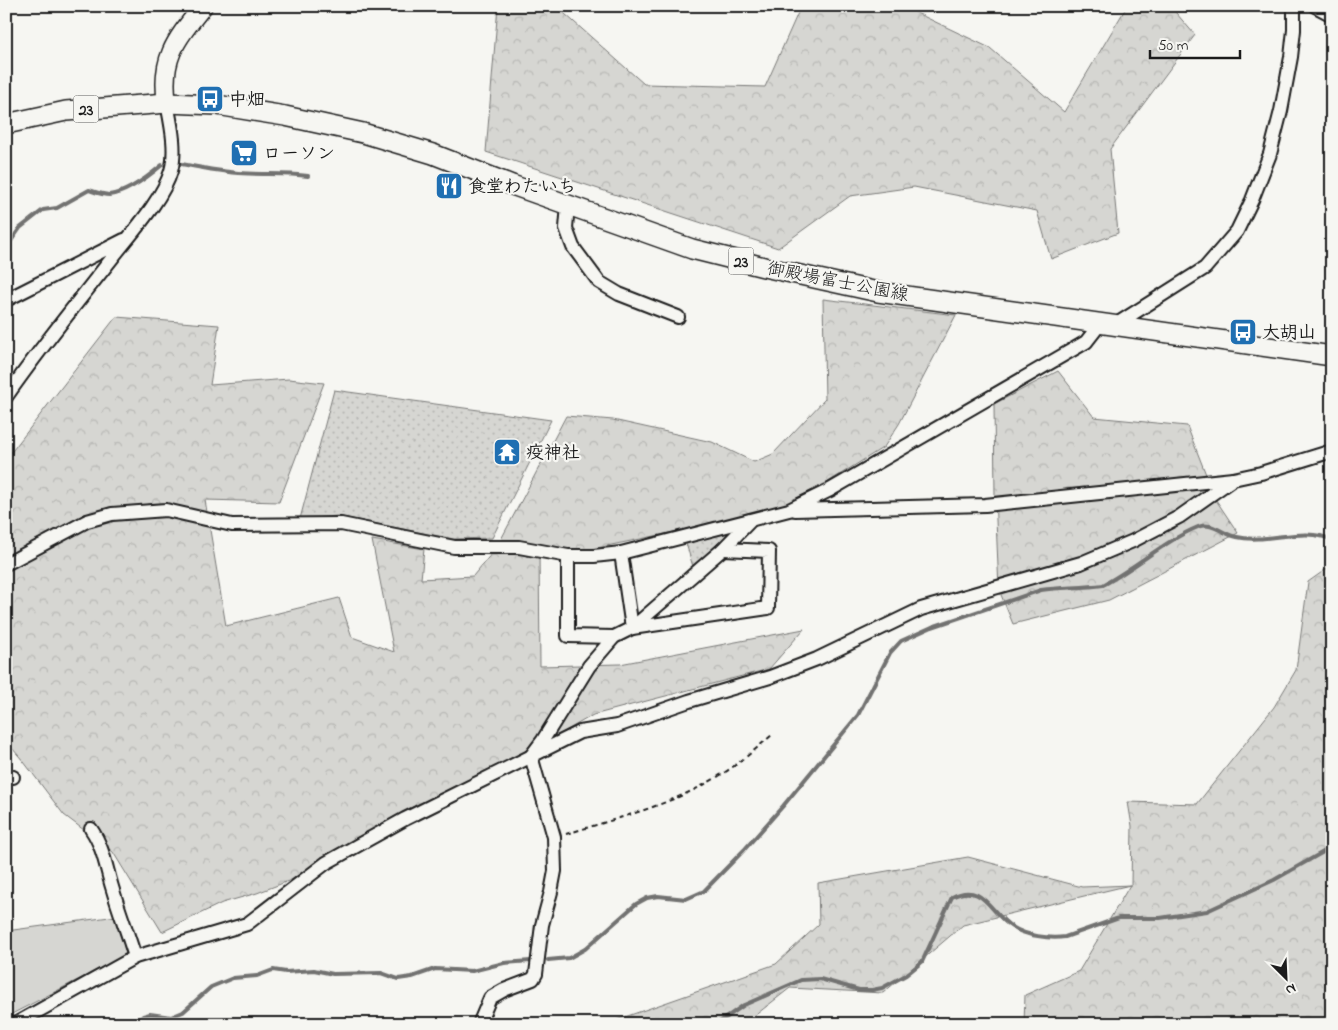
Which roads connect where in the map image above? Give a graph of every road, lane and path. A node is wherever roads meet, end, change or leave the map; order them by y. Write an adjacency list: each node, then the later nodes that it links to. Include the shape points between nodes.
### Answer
1 (203, 6): 5 (main road, via 175,42 165,70)
2 (1294, 6): 11 (street, via 1291,57 1272,145 1237,231 1205,268)
3 (1315, 6): 4 (street)
4 (1332, 15)
5 (167, 103): 6 (main road, 御殿場富士公園線 / 23, via 66,111); 7 (main road, 御殿場富士公園線 / 23, via 218,105 363,133 433,154); 8 (street, via 173,146 171,171 162,191)
6 (6, 124)
7 (568, 205): 10 (street, via 566,228 573,247 599,282 619,294); 11 (main road, 御殿場富士公園線 / 23, via 692,249 827,281 878,292)
8 (129, 238): 9 (street); 13 (street)
9 (6, 300)
10 (678, 317)
11 (1108, 324): 12 (main road, 御殿場富士公園線 / 23); 16 (street, via 1086,342 830,490)
12 (1332, 356)
13 (6, 397)
14 (1332, 451): 15 (street)
15 (1233, 479): 16 (street, via 985,505); 25 (street, via 1179,517 1081,563 921,609 817,659 770,677 618,726 580,732)
16 (789, 510): 17 (street)
17 (751, 520): 18 (street); 19 (street)
18 (723, 549): 22 (street); 22 (street, via 769,551 768,608)
19 (621, 553): 20 (street); 22 (street)
20 (568, 556): 21 (street, via 519,547 454,547 341,524 232,525 166,510 112,514 87,521); 23 (street, via 568,636)
21 (6, 564)
22 (632, 628): 23 (street)
23 (614, 637): 25 (street, via 588,666)
24 (773, 734): 27 (path, via 722,774 696,788 663,803)
25 (531, 756): 27 (street); 28 (street, via 326,863 247,924)
26 (91, 828): 28 (street, via 104,857)
27 (554, 837): 30 (street, via 555,871 542,925 536,974 533,980 490,998)
28 (135, 957): 29 (street)
29 (15, 1024)
30 (479, 1024)

